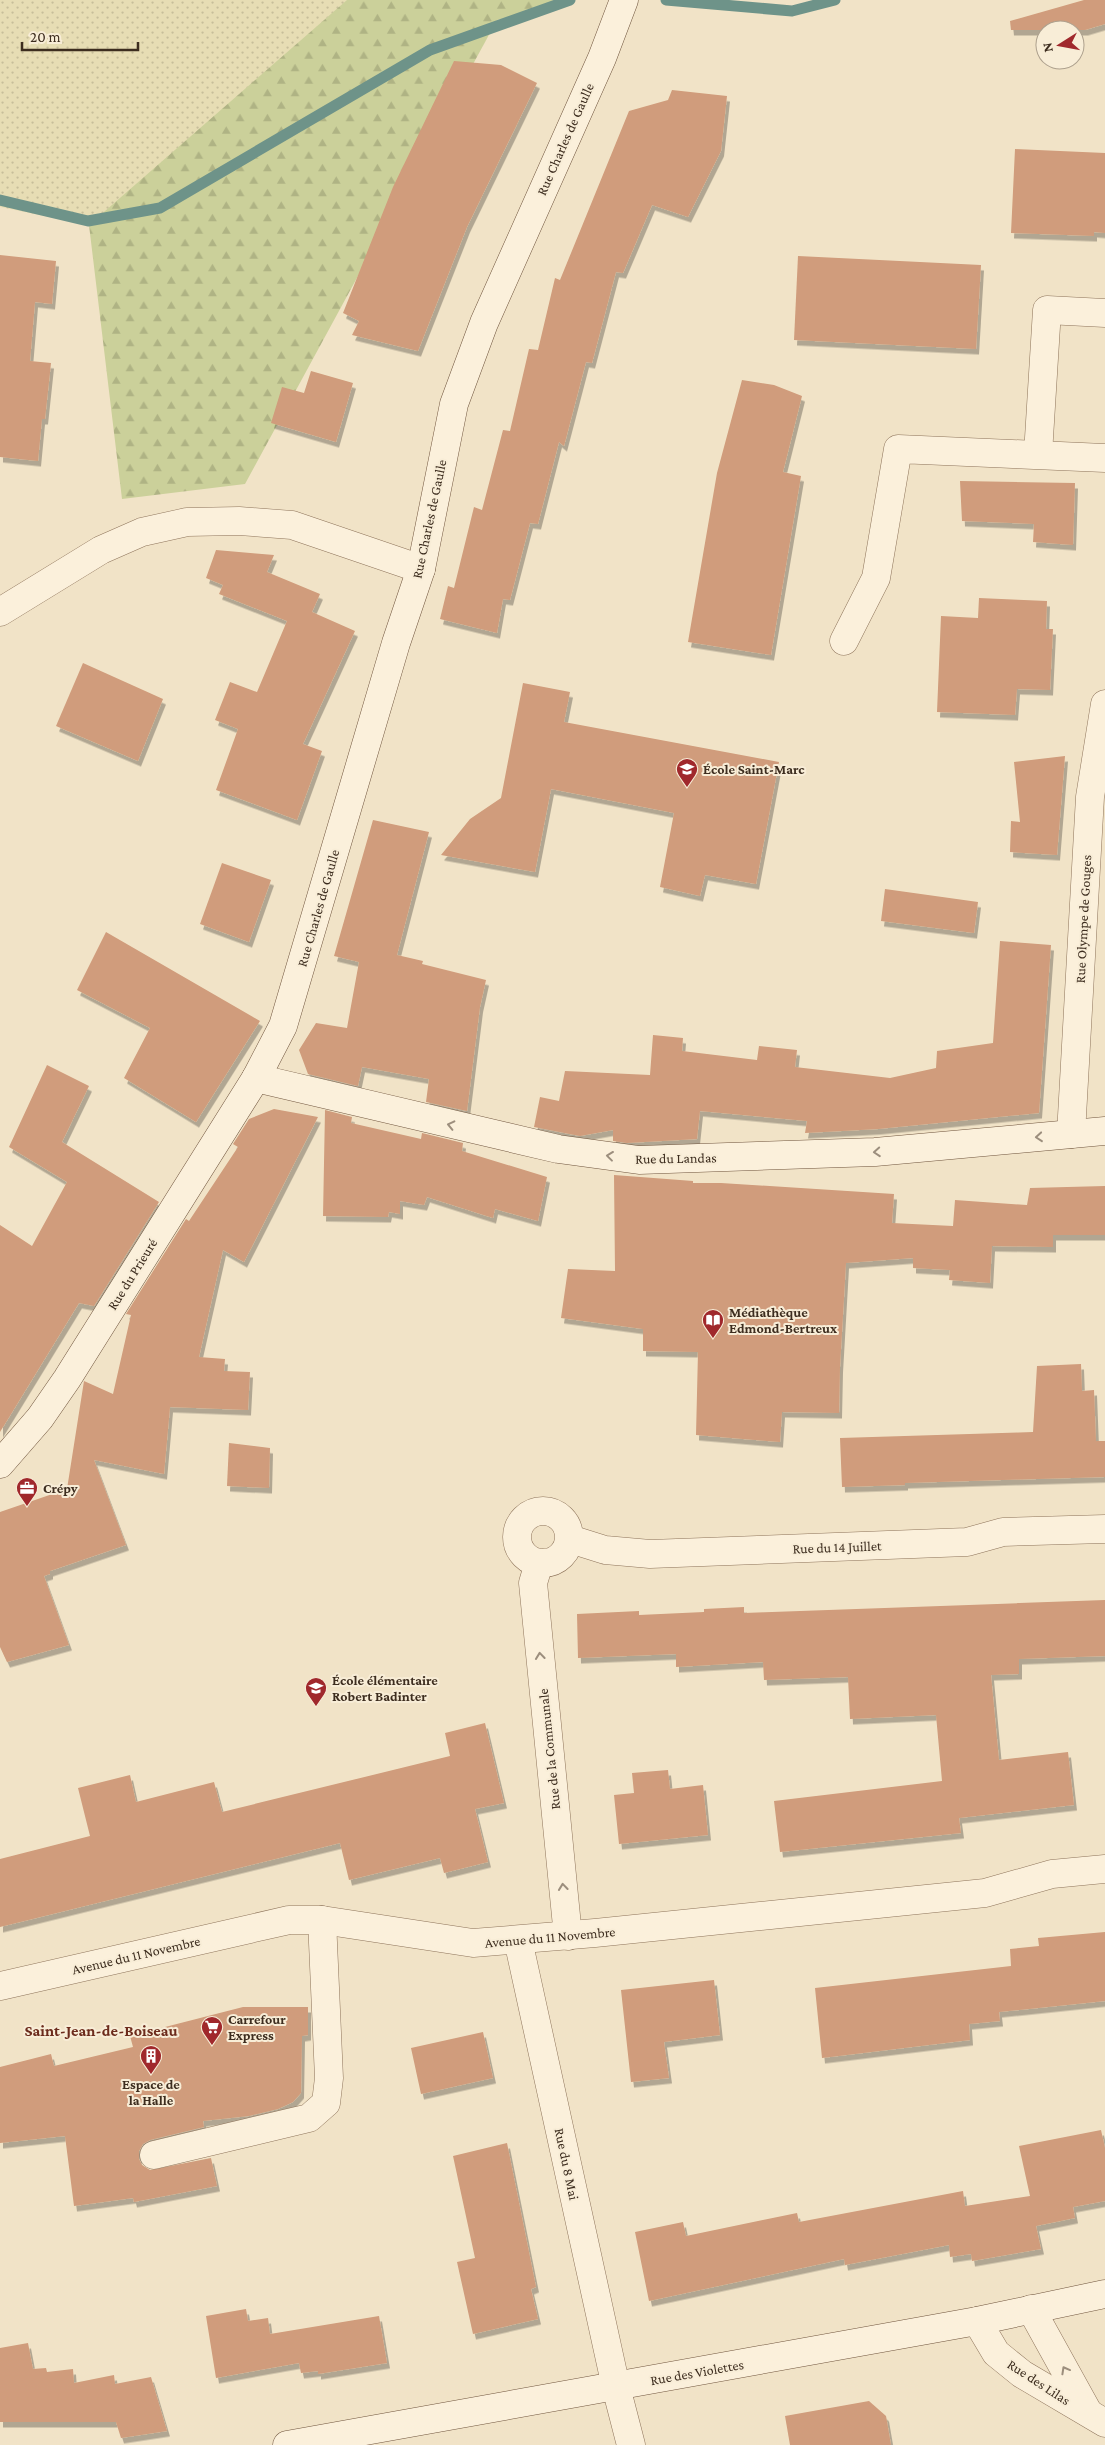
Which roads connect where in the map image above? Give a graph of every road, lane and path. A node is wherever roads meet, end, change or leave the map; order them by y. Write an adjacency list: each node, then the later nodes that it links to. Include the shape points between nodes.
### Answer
1 (624, 0): 5 (street, Rue Charles de Gaulle, via 602,58 484,323 454,404)
2 (1105, 313): 3 (street, via 1047,310)
3 (1038, 454): 4 (street); 7 (street, via 898,449 876,578)
4 (1105, 458)
5 (421, 569): 6 (street, via 292,526 239,521 187,522 142,532 101,550); 9 (street, Rue Charles de Gaulle, via 396,643 283,1026)
6 (0, 612)
7 (844, 641)
8 (1105, 704): 11 (street, Rue Olympe de Gouges, via 1090,797)
9 (256, 1078): 11 (street, Rue du Landas, one-way to 9, via 875,1152 639,1160 558,1149); 12 (street, Rue du Prieuré, via 67,1379 40,1418)
10 (1105, 1131): 11 (street, Rue du Landas)
11 (1071, 1134)
12 (0, 1464)
13 (1105, 1529): 14 (street, Rue du 14 Juillet, via 1002,1532 967,1542 650,1554 605,1550)
14 (570, 1539): 15 (street, via 568,1547 556,1560); 15 (street, via 565,1522 551,1511 534,1511 526,1516 520,1523 516,1539 524,1555)
15 (539, 1563): 18 (street, Rue de la Communale, one-way to 15, via 533,1583)
16 (1105, 1870): 18 (street, Avenue du 11 Novembre, via 1052,1874 985,1893)
17 (322, 1920): 19 (street, Avenue du 11 Novembre, via 474,1943); 20 (street, Avenue du 11 Novembre, via 289,1920); 21 (street, via 329,2078 326,2103 309,2118)
18 (568, 1936): 19 (street, Avenue du 11 Novembre)
19 (518, 1940): 25 (street, Rue du 8 Mai)
20 (0, 1986)
21 (154, 2155)
22 (1105, 2294): 23 (street, Rue des Violettes)
23 (1031, 2309): 24 (street, Rue des Violettes); 26 (street, Rue des Lilas, one-way to 23)
24 (977, 2320): 25 (street, Rue des Violettes); 26 (street, Rue des Lilas, via 996,2353 1022,2374)
25 (616, 2387): 27 (street, Rue des Violettes); 28 (street, Rue du 8 Mai)
26 (1097, 2418)
27 (287, 2445)
28 (631, 2445)

